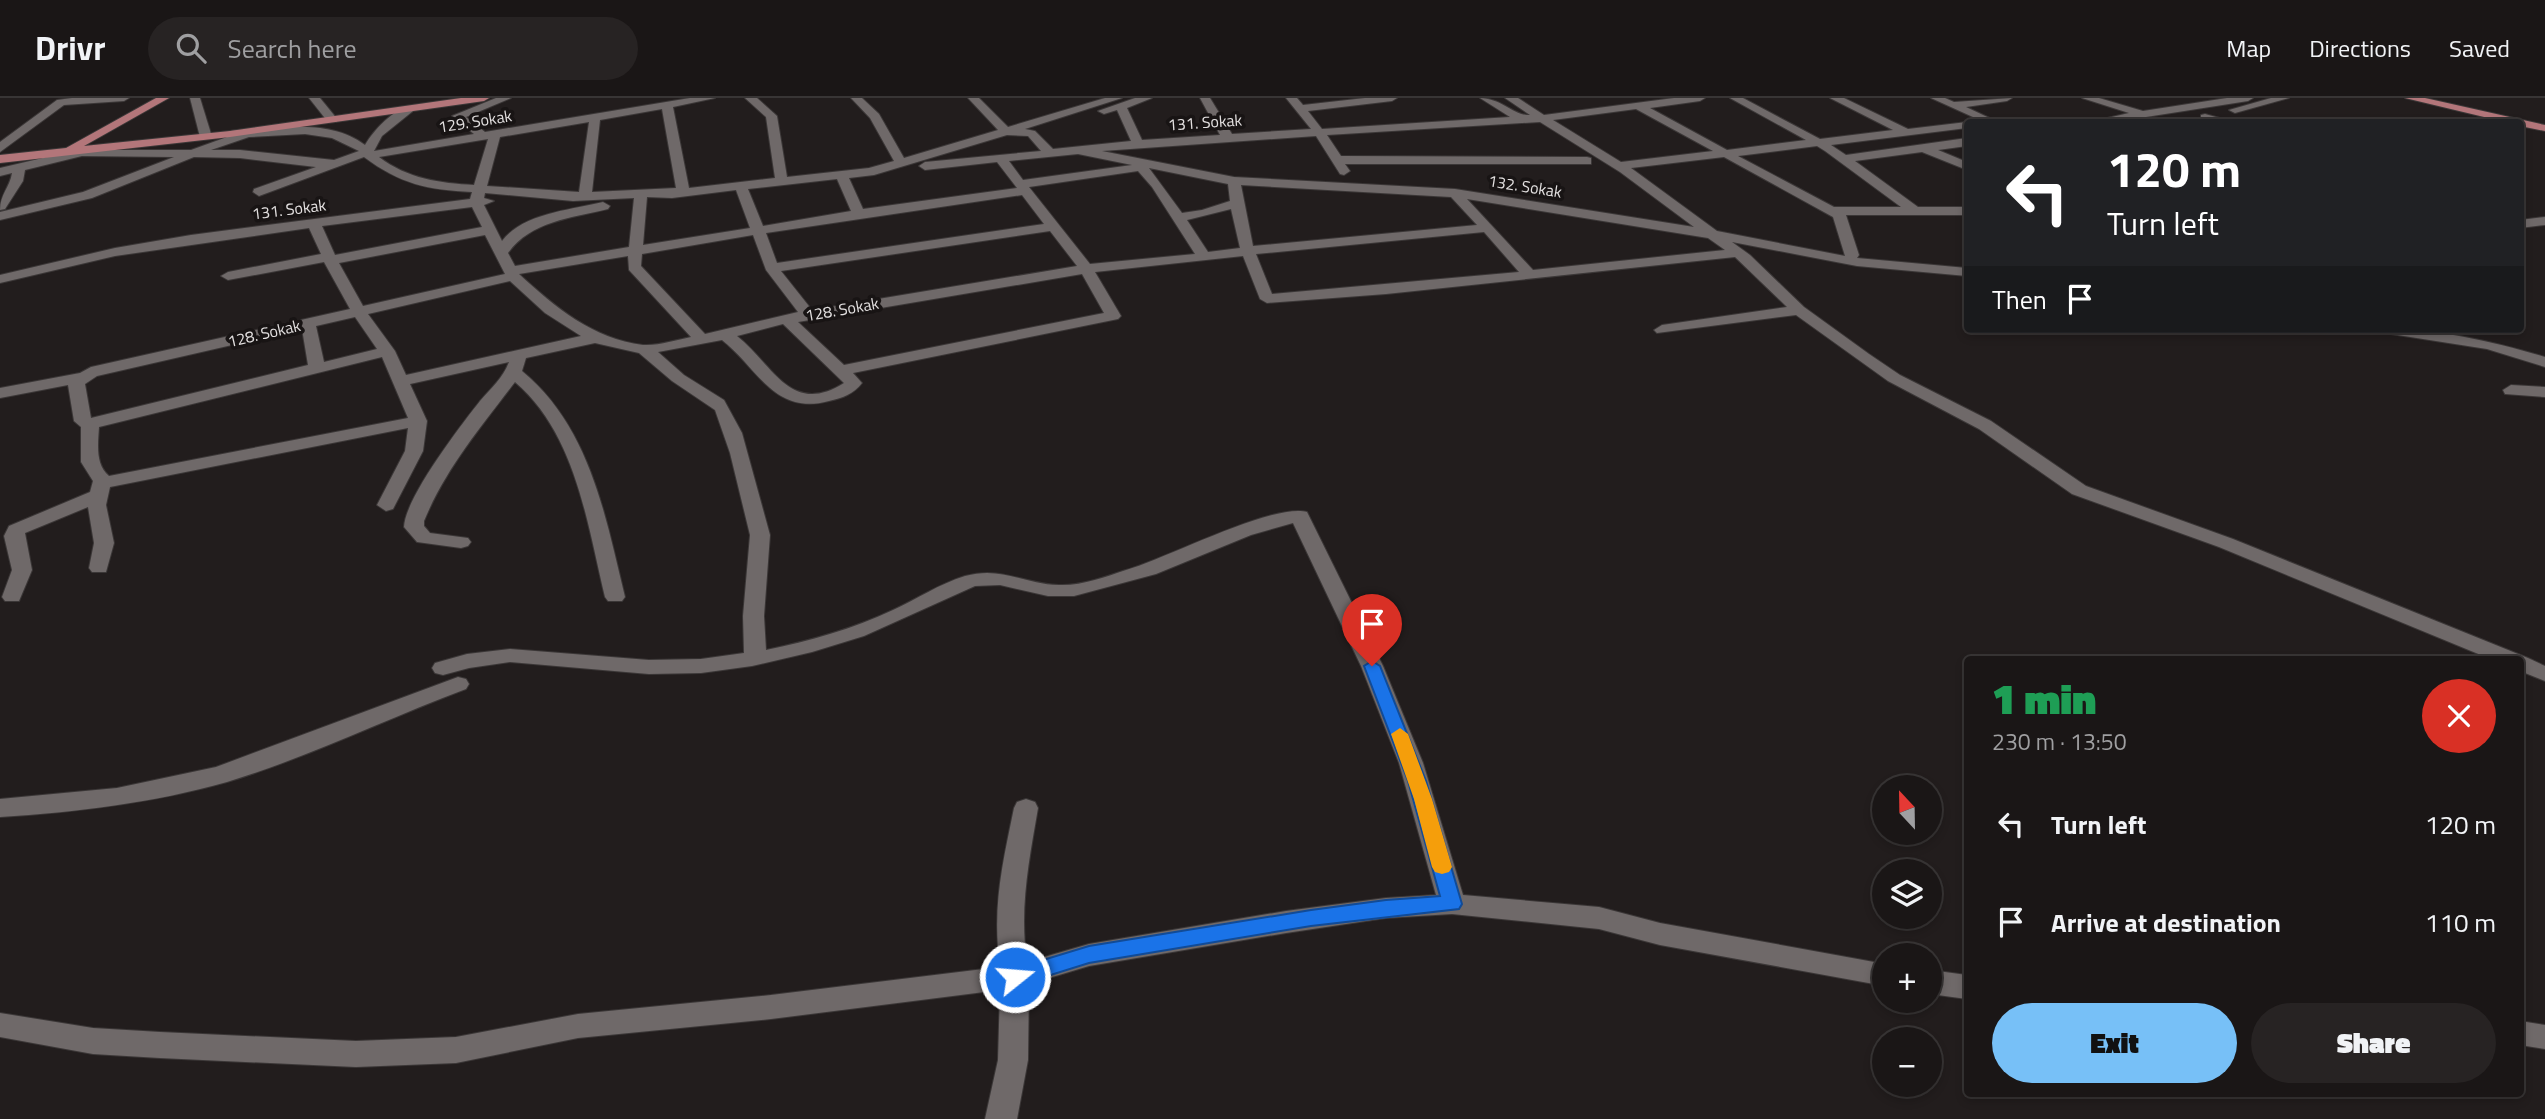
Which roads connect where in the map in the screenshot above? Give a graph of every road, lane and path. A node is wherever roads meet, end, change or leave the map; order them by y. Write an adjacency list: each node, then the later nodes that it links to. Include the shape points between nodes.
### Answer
1 (124, 98): 68 (street, via 61,102)
2 (164, 98): 72 (main road)
3 (195, 98): 61 (street)
4 (314, 98): 48 (street)
5 (484, 98): 35 (main road)
6 (506, 98): 60 (street, via 458,116)
7 (710, 98): 31 (street, 129. Sokak)
8 (750, 98): 91 (street, via 771,116)
9 (856, 98): 84 (street, via 875,116)
10 (973, 98): 53 (street)
11 (1078, 98): 33 (street)
12 (1147, 98): 30 (street)
13 (1205, 98): 62 (street)
14 (1291, 98): 36 (street)
15 (1384, 98): 36 (street); 51 (street)
16 (1485, 98): 41 (street)
17 (1510, 98): 40 (street)
18 (1618, 98): 34 (street)
19 (1700, 98): 34 (street, 131. Sokak)
20 (1735, 98): 67 (street)
21 (1835, 98): 56 (street)
22 (1936, 98): 32 (street)
23 (2007, 98): 32 (street)
24 (2087, 98): 38 (street)
25 (2182, 98): 37 (street)
26 (2248, 98): 37 (street)
27 (2284, 98): 37 (street)
28 (2410, 98): 29 (main road)
29 (2433, 100): 47 (main road)
30 (1119, 102): 33 (street); 57 (street); 66 (street)
31 (667, 105): 39 (street, 129. Sokak); 96 (street)
32 (1952, 105): 42 (street)
33 (1088, 107): 53 (street)
34 (1638, 107): 40 (street, 131. Sokak); 77 (street)
35 (410, 109): 48 (main road); 74 (street, via 377,134)
36 (1300, 109): 55 (street)
37 (2206, 111): 38 (street); 45 (street); 46 (street)
38 (2145, 115): 43 (street); 44 (street)
39 (596, 117): 60 (street, 129. Sokak); 98 (street)
40 (1544, 118): 41 (street, 131. Sokak); 87 (street)
41 (1522, 119): 51 (street, 131. Sokak); 81 (street, via 1592,165)
42 (1984, 119)
43 (2117, 119)
44 (2159, 119)
45 (2180, 119)
46 (2218, 119)
47 (2509, 119)
48 (332, 120): 58 (main road)
49 (2524, 123): 52 (main road)
50 (1964, 125): 56 (street)
51 (1416, 126): 55 (street, 131. Sokak)
52 (2545, 128)
53 (1005, 131): 57 (street); 84 (street)
54 (1964, 131): 67 (street)
55 (1319, 132): 62 (street, 131. Sokak); 65 (street)
56 (1908, 132): 67 (street)
57 (1031, 133): 75 (street); 84 (street)
58 (230, 134): 59 (street); 61 (main road)
59 (250, 134): 74 (street, via 324,133 345,138); 76 (street)
60 (488, 134): 74 (street, 129. Sokak); 99 (street)
61 (206, 137): 70 (main road)
62 (1227, 138): 63 (street, 131. Sokak)
63 (1178, 142): 65 (street, via 1183,152); 66 (street, 131. Sokak)
64 (1964, 142): 69 (street)
65 (1327, 144): 81 (street)
66 (1138, 145): 71 (street, 131. Sokak)
67 (1824, 145): 77 (street); 80 (street)
68 (0, 148)
69 (1924, 148): 80 (street); 85 (street)
70 (96, 149): 72 (main road); 73 (street)
71 (1076, 150): 75 (street, 131. Sokak); 83 (street, 132. Sokak)
72 (66, 153): 79 (main road)
73 (82, 153): 76 (street); 86 (street)
74 (368, 153): 82 (street, 129. Sokak); 99 (street, via 408,179)
75 (1050, 153): 78 (street, 131. Sokak)
76 (193, 154): 82 (street); 108 (street, via 99,192)
77 (1730, 157): 87 (street); 103 (street)
78 (1000, 158): 84 (street, 131. Sokak); 93 (street)
79 (0, 159)
80 (1844, 159): 104 (street)
81 (1337, 160): 94 (street)
82 (335, 164): 95 (street, 129. Sokak)
83 (1145, 164): 90 (street, 132. Sokak, via 1190,168); 93 (street, 128. Sokak); 109 (street)
84 (908, 165): 89 (street, 131. Sokak)
85 (1964, 165)
86 (19, 168): 88 (street); 102 (street, via 17,181)
87 (1623, 169): 118 (street)
88 (0, 172)
89 (841, 176): 91 (street, 131. Sokak); 107 (street)
90 (1234, 181): 94 (street, 132. Sokak); 101 (street)
91 (782, 182): 92 (street, 131. Sokak)
92 (741, 186): 96 (street, 131. Sokak); 117 (street)
93 (1023, 188): 107 (street, 128. Sokak); 113 (street)
94 (1355, 188): 97 (street, 132. Sokak)
95 (260, 192)
96 (683, 192): 100 (street, 131. Sokak)
97 (1455, 193): 114 (street); 115 (street, 132. Sokak)
98 (585, 196): 99 (street, 131. Sokak); 100 (street, 131. Sokak)
99 (477, 197): 111 (street, 131. Sokak); 116 (street, 128. Sokak)
100 (641, 197): 120 (street); 122 (street, via 540,221 514,235)
101 (1234, 204): 109 (street); 121 (street)
102 (0, 205)
103 (1833, 211): 104 (street); 123 (street, via 1839,215)
104 (1915, 211): 105 (street)
105 (1964, 211)
106 (1660, 213): 115 (street)
107 (859, 215): 117 (street, 128. Sokak)
108 (0, 216)
109 (1179, 217): 124 (street)
110 (2545, 221): 112 (street)
111 (314, 223): 126 (street); 133 (street, 131. Sokak, via 152,245)
112 (2524, 224)
113 (1052, 227): 127 (street); 128 (street)
114 (1488, 228): 121 (street, 128. Sokak); 131 (street)
115 (1680, 228): 118 (street, 132. Sokak)
116 (488, 230): 122 (street, 128. Sokak); 126 (street)
117 (758, 230): 120 (street, 128. Sokak); 127 (street)
118 (1715, 236): 119 (street)
119 (1743, 247): 123 (street); 129 (street); 131 (street); 134 (street)
120 (634, 251): 130 (street, 128. Sokak); 143 (street, via 634,267)
121 (1246, 251): 124 (street, 128. Sokak); 131 (street, via 1267,299)
122 (501, 253): 130 (street, 128. Sokak)
123 (1852, 255): 125 (street)
124 (1203, 257): 128 (street, 128. Sokak)
125 (1964, 258)
126 (329, 259): 132 (street); 135 (street)
127 (772, 268): 136 (street)
128 (1086, 269): 136 (street, 128. Sokak); 149 (street, via 1113,316)
129 (1964, 272)
130 (512, 273): 135 (street, 128. Sokak); 142 (street, 128. Sokak, via 550,310)
131 (1530, 275)
132 (228, 276)
133 (0, 279)
134 (1799, 310): 139 (street); 163 (street, via 1894,378 1985,425 2079,491 2226,543)
135 (359, 312): 138 (street, 128. Sokak); 145 (street)
136 (808, 315): 137 (street, 128. Sokak)
137 (786, 319): 141 (street, 128. Sokak); 149 (street)
138 (308, 323): 148 (street); 150 (street, 128. Sokak)
139 (1662, 330)
140 (2416, 333): 146 (street, via 2490,345)
141 (725, 334): 143 (street, 128. Sokak); 149 (street, via 743,347 772,383 796,400 819,399 851,387 854,383)
142 (594, 338): 144 (street, 128. Sokak); 147 (street)
143 (702, 340): 144 (street, 128. Sokak)
144 (645, 350): 164 (street, via 722,407 741,453 761,544 752,632)
145 (387, 351): 148 (street); 151 (street)
146 (2545, 362)
147 (516, 364): 151 (street); 159 (street, via 433,482 414,521 424,538); 162 (street, via 579,459)
148 (317, 369): 156 (street)
149 (842, 370)
150 (82, 377): 154 (street, 128. Sokak); 156 (street, via 76,383 83,421)
151 (400, 381): 155 (street)
152 (2511, 390): 153 (street)
153 (2545, 392)
154 (0, 393)
155 (418, 421): 157 (street); 158 (street, via 414,451)
156 (90, 424): 157 (street, via 92,471 102,480)
157 (100, 489): 160 (street, via 97,505 104,542); 161 (street, via 16,530 22,570)
158 (386, 505)
159 (461, 542)
160 (99, 568)
161 (12, 597)
162 (615, 597)
163 (2503, 656)
164 (756, 658): 167 (street, via 656,667 514,653 489,655 407,702 258,763 187,784); 169 (street, via 868,628 969,582 999,578 1051,592 1074,590 1189,555 1269,521 1300,516 1372,666 1411,763)
165 (2524, 665): 166 (street)
166 (2545, 674)
167 (0, 808)
168 (1026, 808): 171 (street, via 1010,893)
169 (1452, 904): 170 (street, via 1599,918 1660,934); 171 (street, via 1323,916 1102,952)
170 (1872, 973)
171 (1015, 977): 174 (street, via 578,1026 425,1052 356,1054 93,1041); 177 (street, via 1013,1060)
172 (1942, 984): 173 (street)
173 (1964, 987)
174 (0, 1025)
175 (2524, 1034): 176 (street)
176 (2545, 1037)
177 (1001, 1119)

